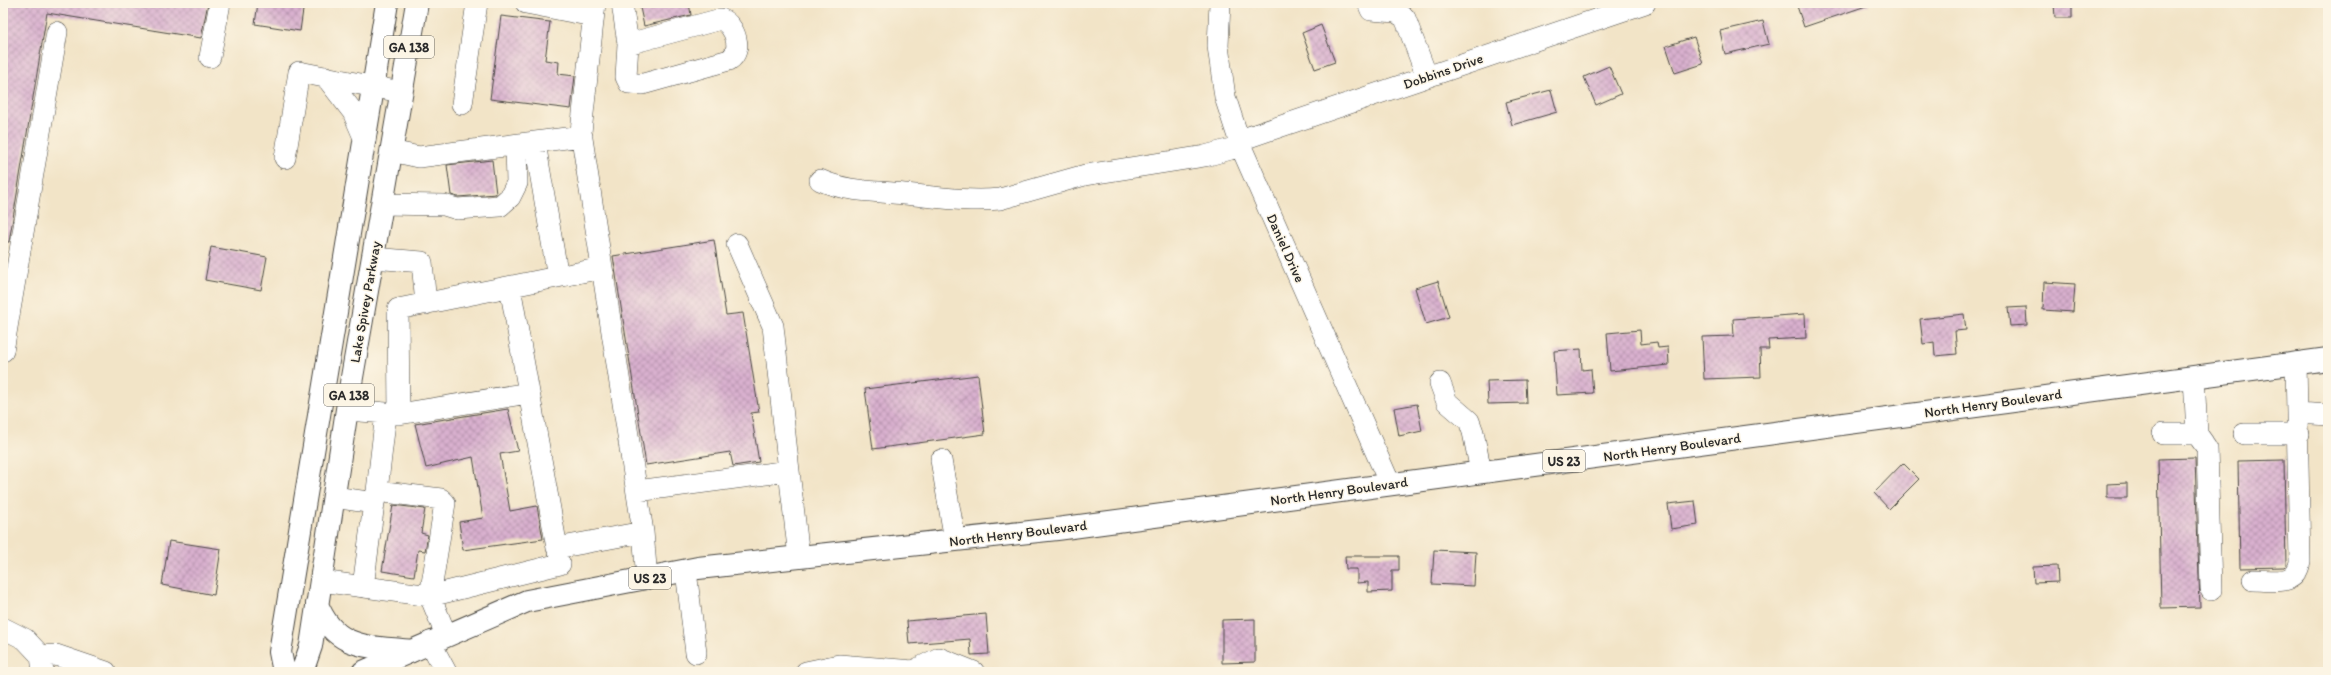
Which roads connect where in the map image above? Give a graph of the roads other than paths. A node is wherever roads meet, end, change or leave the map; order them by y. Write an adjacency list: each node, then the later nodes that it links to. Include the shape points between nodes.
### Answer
1 (220, 3): 14 (street)
2 (387, 3): 17 (main road, Lake Spivey Parkway / GA 138)
3 (417, 3): 18 (main road, Lake Spivey Parkway / GA 138)
4 (477, 3): 19 (street)
5 (526, 3): 10 (street)
6 (622, 3): 13 (street)
7 (1220, 3): 22 (street, Daniel Drive, via 1218,46 1225,96)
8 (1368, 3): 16 (street, via 1372,10 1396,12 1405,18)
9 (1645, 3): 16 (street, Dobbins Drive)
10 (594, 9): 20 (street)
11 (716, 11): 13 (street); 13 (street, via 731,27 737,45 734,57 730,60 642,84 629,83 626,77)
12 (57, 32): 34 (street)
13 (628, 44)
14 (210, 57)
15 (326, 77): 17 (street); 21 (street, via 352,112); 25 (street, via 298,72)
16 (1427, 77): 22 (street, Dobbins Drive)
17 (373, 86): 18 (street); 21 (main road, Lake Spivey Parkway / GA 138)
18 (402, 92): 24 (main road, Lake Spivey Parkway / GA 138)
19 (462, 104)
20 (582, 136): 23 (street); 30 (street)
21 (365, 140): 44 (main road, Lake Spivey Parkway / GA 138)
22 (1241, 143): 26 (street, Dobbins Drive, via 1205,156 1085,175 1000,199 963,200 846,189); 52 (street, Daniel Drive)
23 (518, 145): 24 (street, via 419,156); 27 (street, via 518,183 510,197 500,206 457,209 444,204); 31 (street)
24 (391, 151): 27 (main road, Lake Spivey Parkway / GA 138)
25 (285, 158)
26 (820, 180)
27 (382, 204): 29 (main road, Lake Spivey Parkway / GA 138)
28 (737, 244): 50 (street, via 773,326)
29 (373, 258): 33 (street, via 422,262); 43 (main road, Lake Spivey Parkway / GA 138)
30 (602, 268): 31 (street); 53 (street)
31 (558, 277): 32 (street)
32 (510, 287): 33 (street); 39 (street)
33 (426, 304): 41 (street, via 398,309)
34 (3, 351)
35 (2328, 359): 36 (main road, North Henry Boulevard / US 23)
36 (2296, 363): 37 (main road, North Henry Boulevard / US 23); 40 (street)
37 (2194, 376): 46 (street); 51 (main road, North Henry Boulevard / US 23)
38 (1440, 383): 51 (street, via 1446,402 1469,421)
39 (529, 393): 41 (street); 58 (street)
40 (2298, 413): 42 (street); 48 (street)
41 (392, 414): 43 (street); 55 (street)
42 (2328, 415)
43 (346, 419): 44 (street); 54 (main road, Lake Spivey Parkway / GA 138)
44 (318, 424): 75 (main road, Lake Spivey Parkway / GA 138, via 280,652)
45 (2163, 434): 46 (street)
46 (2197, 434): 65 (street, via 2207,448)
47 (2244, 434): 48 (street)
48 (2299, 434): 62 (street, via 2298,572 2292,578 2283,580)
49 (941, 460): 57 (street)
50 (789, 471): 53 (street); 59 (street)
51 (1481, 472): 52 (main road, North Henry Boulevard / US 23)
52 (1390, 484): 57 (main road, North Henry Boulevard / US 23, via 1057,529)
53 (637, 491): 56 (street)
54 (334, 497): 55 (street); 63 (main road, Lake Spivey Parkway / GA 138)
55 (376, 497): 64 (street); 67 (street, via 441,499 445,503)
56 (643, 532): 58 (street); 61 (street)
57 (955, 540): 59 (main road, North Henry Boulevard / US 23)
58 (558, 556): 66 (street); 67 (street)
59 (799, 557): 60 (main road, North Henry Boulevard / US 23)
60 (686, 570): 61 (main road, North Henry Boulevard / US 23); 71 (street)
61 (647, 579): 66 (main road, North Henry Boulevard / US 23)
62 (2254, 580)
63 (321, 581): 64 (street); 68 (main road, Lake Spivey Parkway / GA 138)
64 (363, 587): 67 (street)
65 (2211, 590)
66 (567, 594): 70 (main road, North Henry Boulevard / US 23, via 527,601)
67 (430, 596): 70 (street)
68 (317, 604): 70 (main road, via 334,633 346,640 376,647); 76 (main road, Lake Spivey Parkway / GA 138, via 311,646)
69 (5, 628): 72 (street, via 25,639)
70 (429, 642): 73 (main road, North Henry Boulevard / US 23); 78 (street)
71 (696, 653)
72 (42, 664): 74 (street, via 56,656)
73 (381, 668): 77 (main road, North Henry Boulevard / US 23)
74 (106, 672)
75 (284, 672)
76 (302, 672)
77 (364, 672)
78 (446, 672)
79 (806, 672): 80 (street, via 839,665 913,671 939,658)
80 (974, 672)

